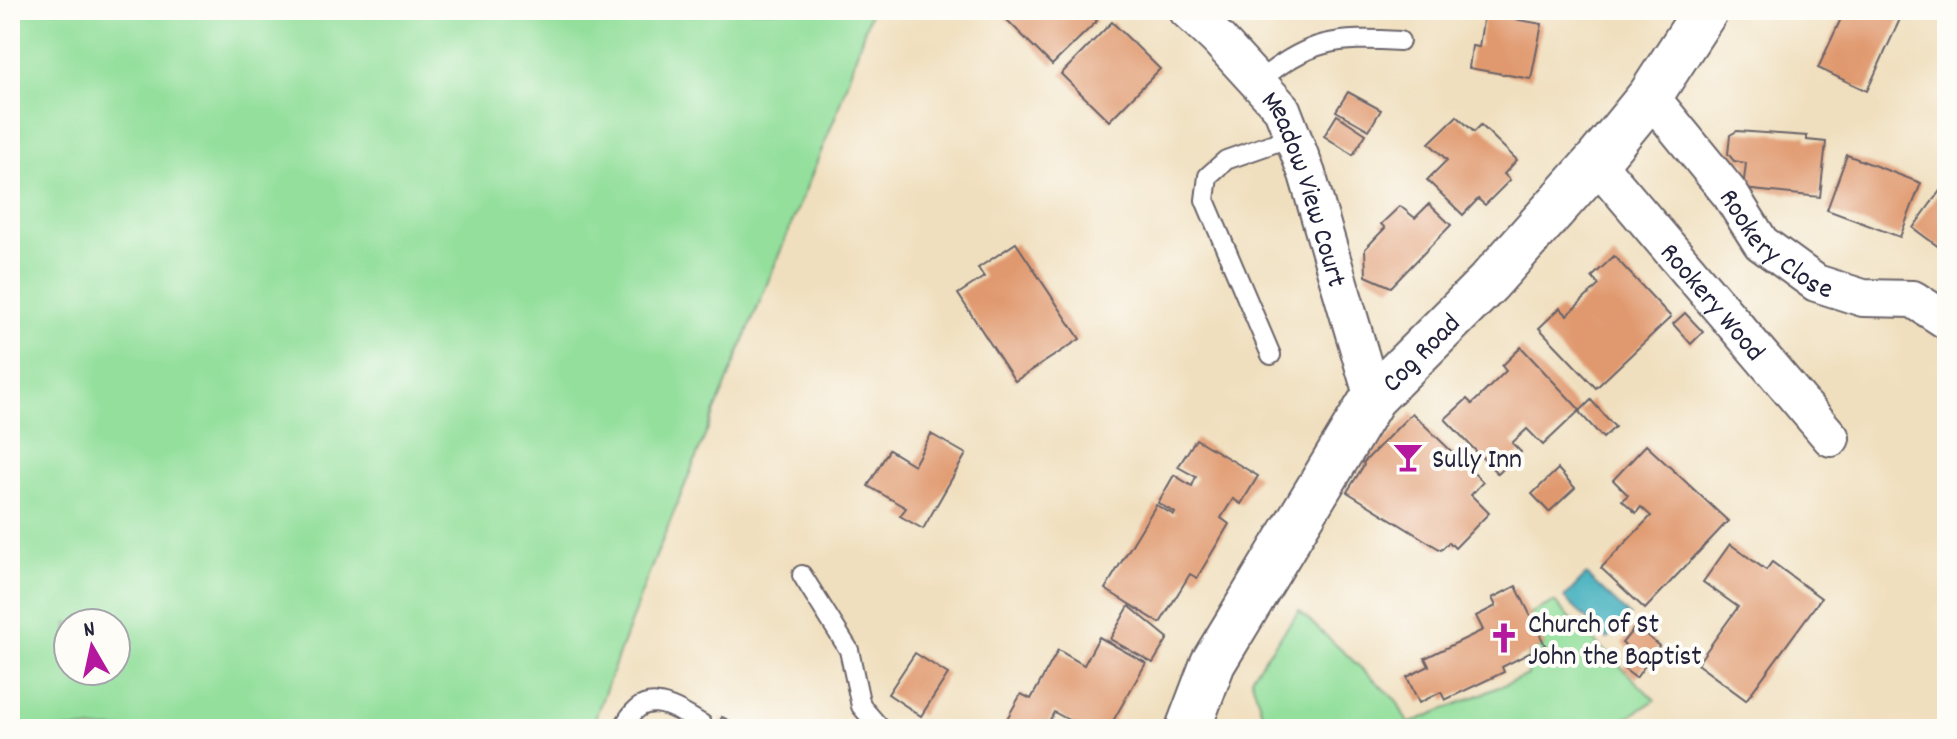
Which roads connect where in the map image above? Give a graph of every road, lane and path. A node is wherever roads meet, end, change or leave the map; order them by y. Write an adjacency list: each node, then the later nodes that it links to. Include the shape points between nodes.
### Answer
1 (1187, 10): 4 (street, Meadow View Court)
2 (1706, 10): 5 (street, Cog Road)
3 (1400, 41): 4 (lane, via 1353,38 1323,43 1284,60)
4 (1258, 82): 6 (street, Meadow View Court, via 1282,109)
5 (1650, 96): 7 (street, Cog Road); 8 (street, Rookery Close, via 1730,194 1761,243 1816,283 1863,298 1913,299)
6 (1294, 136): 9 (lane, via 1226,160 1208,176 1205,200); 10 (street, Meadow View Court)
7 (1596, 162): 10 (street, Cog Road, via 1488,283); 11 (street, Rookery Wood)
8 (1947, 321)
9 (1271, 355)
10 (1373, 398): 16 (street, Cog Road, via 1213,663)
11 (1831, 438)
12 (802, 575): 15 (lane, via 849,650 861,706)
13 (702, 724): 14 (lane, via 650,702 629,715)
14 (623, 729)
15 (881, 729)
16 (1188, 729)

